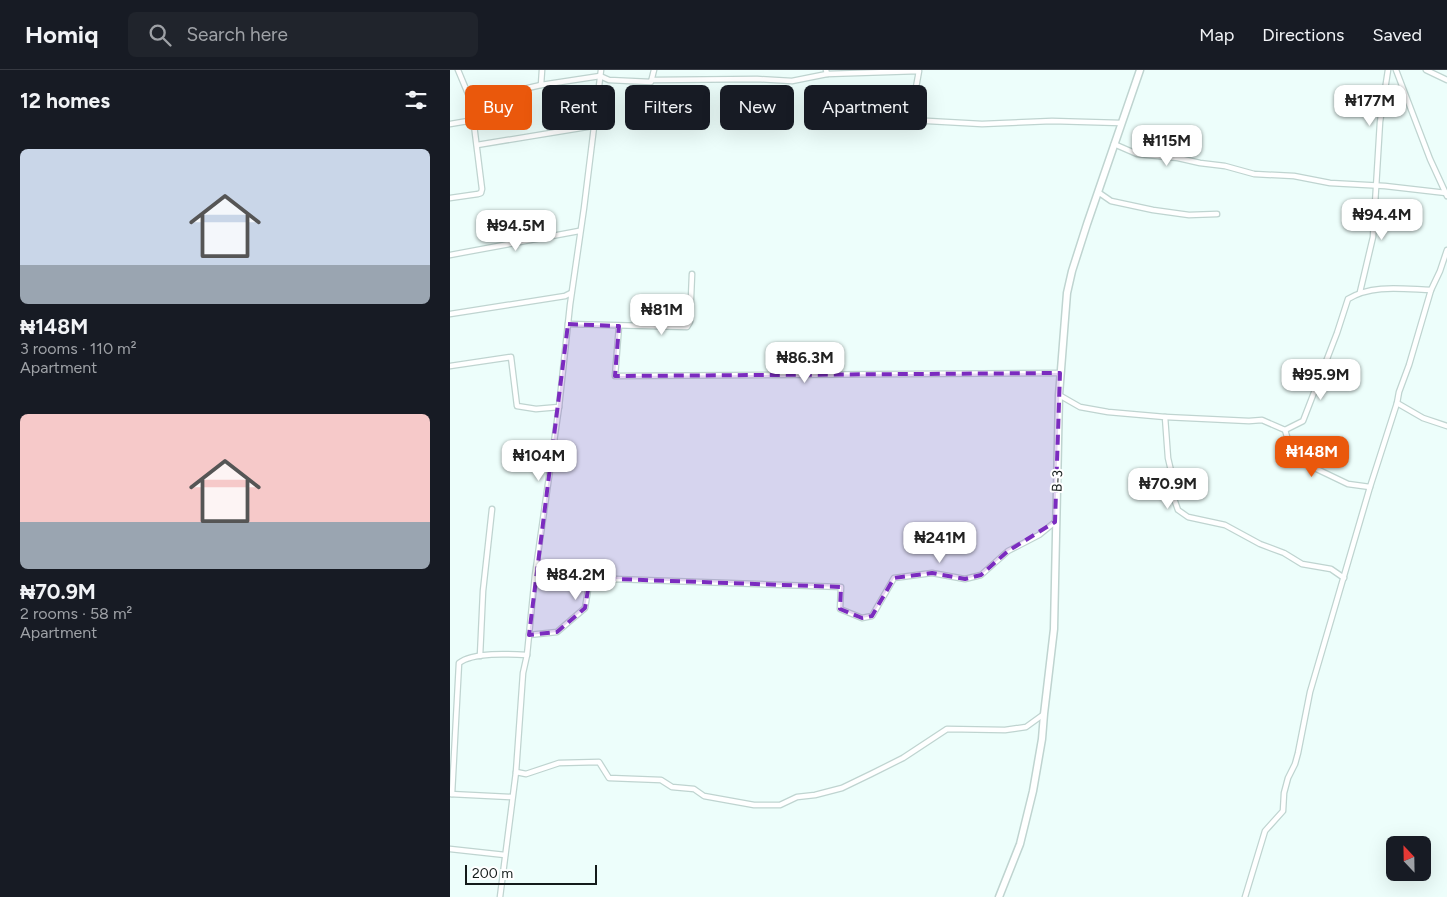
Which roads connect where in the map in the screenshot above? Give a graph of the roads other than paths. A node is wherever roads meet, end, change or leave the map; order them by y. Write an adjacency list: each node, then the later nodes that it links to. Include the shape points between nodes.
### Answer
1 (458, 70): 15 (street)
2 (542, 70): 13 (street)
3 (601, 70): 10 (street)
4 (654, 70): 11 (street)
5 (1140, 70): 18 (main road, B-3)
6 (1388, 70): 25 (street, via 1380,122)
7 (1396, 70): 27 (street)
8 (1426, 70): 12 (street)
9 (826, 72): 11 (street, via 792,81); 18 (street, via 919,71 910,120 982,124)
10 (600, 76): 11 (street, via 609,80); 13 (street); 14 (street)
11 (653, 80)
12 (1447, 80)
13 (541, 85): 16 (street)
14 (599, 85)
15 (465, 87)
16 (532, 87)
17 (465, 122): 19 (street)
18 (1121, 123): 23 (main road, B-3)
19 (450, 124)
20 (475, 130): 24 (street)
21 (569, 130): 24 (street)
22 (593, 130): 30 (street)
23 (1114, 144): 25 (street, via 1137,154 1225,166 1254,174); 26 (main road, B-3)
24 (477, 145): 28 (street, via 481,193)
25 (1377, 186): 27 (street); 35 (street, via 1373,237)
26 (1098, 192): 29 (street, via 1111,201 1139,207 1189,215); 41 (main road, B-3, via 1067,293)
27 (1446, 195)
28 (450, 198)
29 (1217, 214)
30 (579, 231): 32 (street); 36 (street)
31 (1447, 250): 34 (street)
32 (450, 255)
33 (692, 274): 39 (street, via 690,322 687,327)
34 (1431, 290): 35 (street, via 1389,288); 43 (street)
35 (1360, 292): 47 (street, via 1348,299 1303,422)
36 (571, 293): 37 (street); 38 (street)
37 (450, 314)
38 (568, 324): 39 (street); 44 (street)
39 (619, 326): 41 (street, via 615,376)
40 (450, 366): 44 (street, via 511,357 516,406)
41 (1060, 373): 42 (main road, B-3)
42 (1059, 395): 45 (street, via 1080,407); 50 (main road, B-3)
43 (1398, 403): 46 (street, via 1423,418); 48 (street)
44 (559, 407): 52 (street)
45 (1165, 417): 47 (street, via 1262,420); 51 (street, via 1172,493 1178,510 1188,517 1225,525 1302,564 1331,570)
46 (1447, 426)
47 (1285, 430): 48 (street, via 1291,450 1302,462 1348,484)
48 (1370, 487): 51 (street)
49 (492, 509): 53 (street)
50 (1055, 522): 52 (street, via 1039,535 1008,551 981,575 965,579 932,573 894,578 872,616 862,618 840,609 841,587 615,579 590,584 585,608 556,632); 55 (main road, B-3, via 1054,628)
51 (1344, 578): 65 (street, via 1310,692 1298,753 1288,778 1283,812 1265,831)
52 (529, 635): 54 (street)
53 (480, 656): 54 (street); 57 (street, via 459,662)
54 (527, 656): 58 (street)
55 (1044, 714): 58 (street, via 1026,728 947,729 903,758 842,788 797,797 780,805 754,805 704,796 660,780 609,778 599,762 559,763 526,774); 64 (main road, B-3, via 1020,844)
56 (450, 742): 57 (street)
57 (456, 743): 59 (street)
58 (516, 772): 60 (street)
59 (451, 794): 60 (street)
60 (511, 797): 62 (street)
61 (450, 849): 62 (street)
62 (505, 855): 63 (street)
63 (500, 897)
64 (999, 897)
65 (1245, 897)

